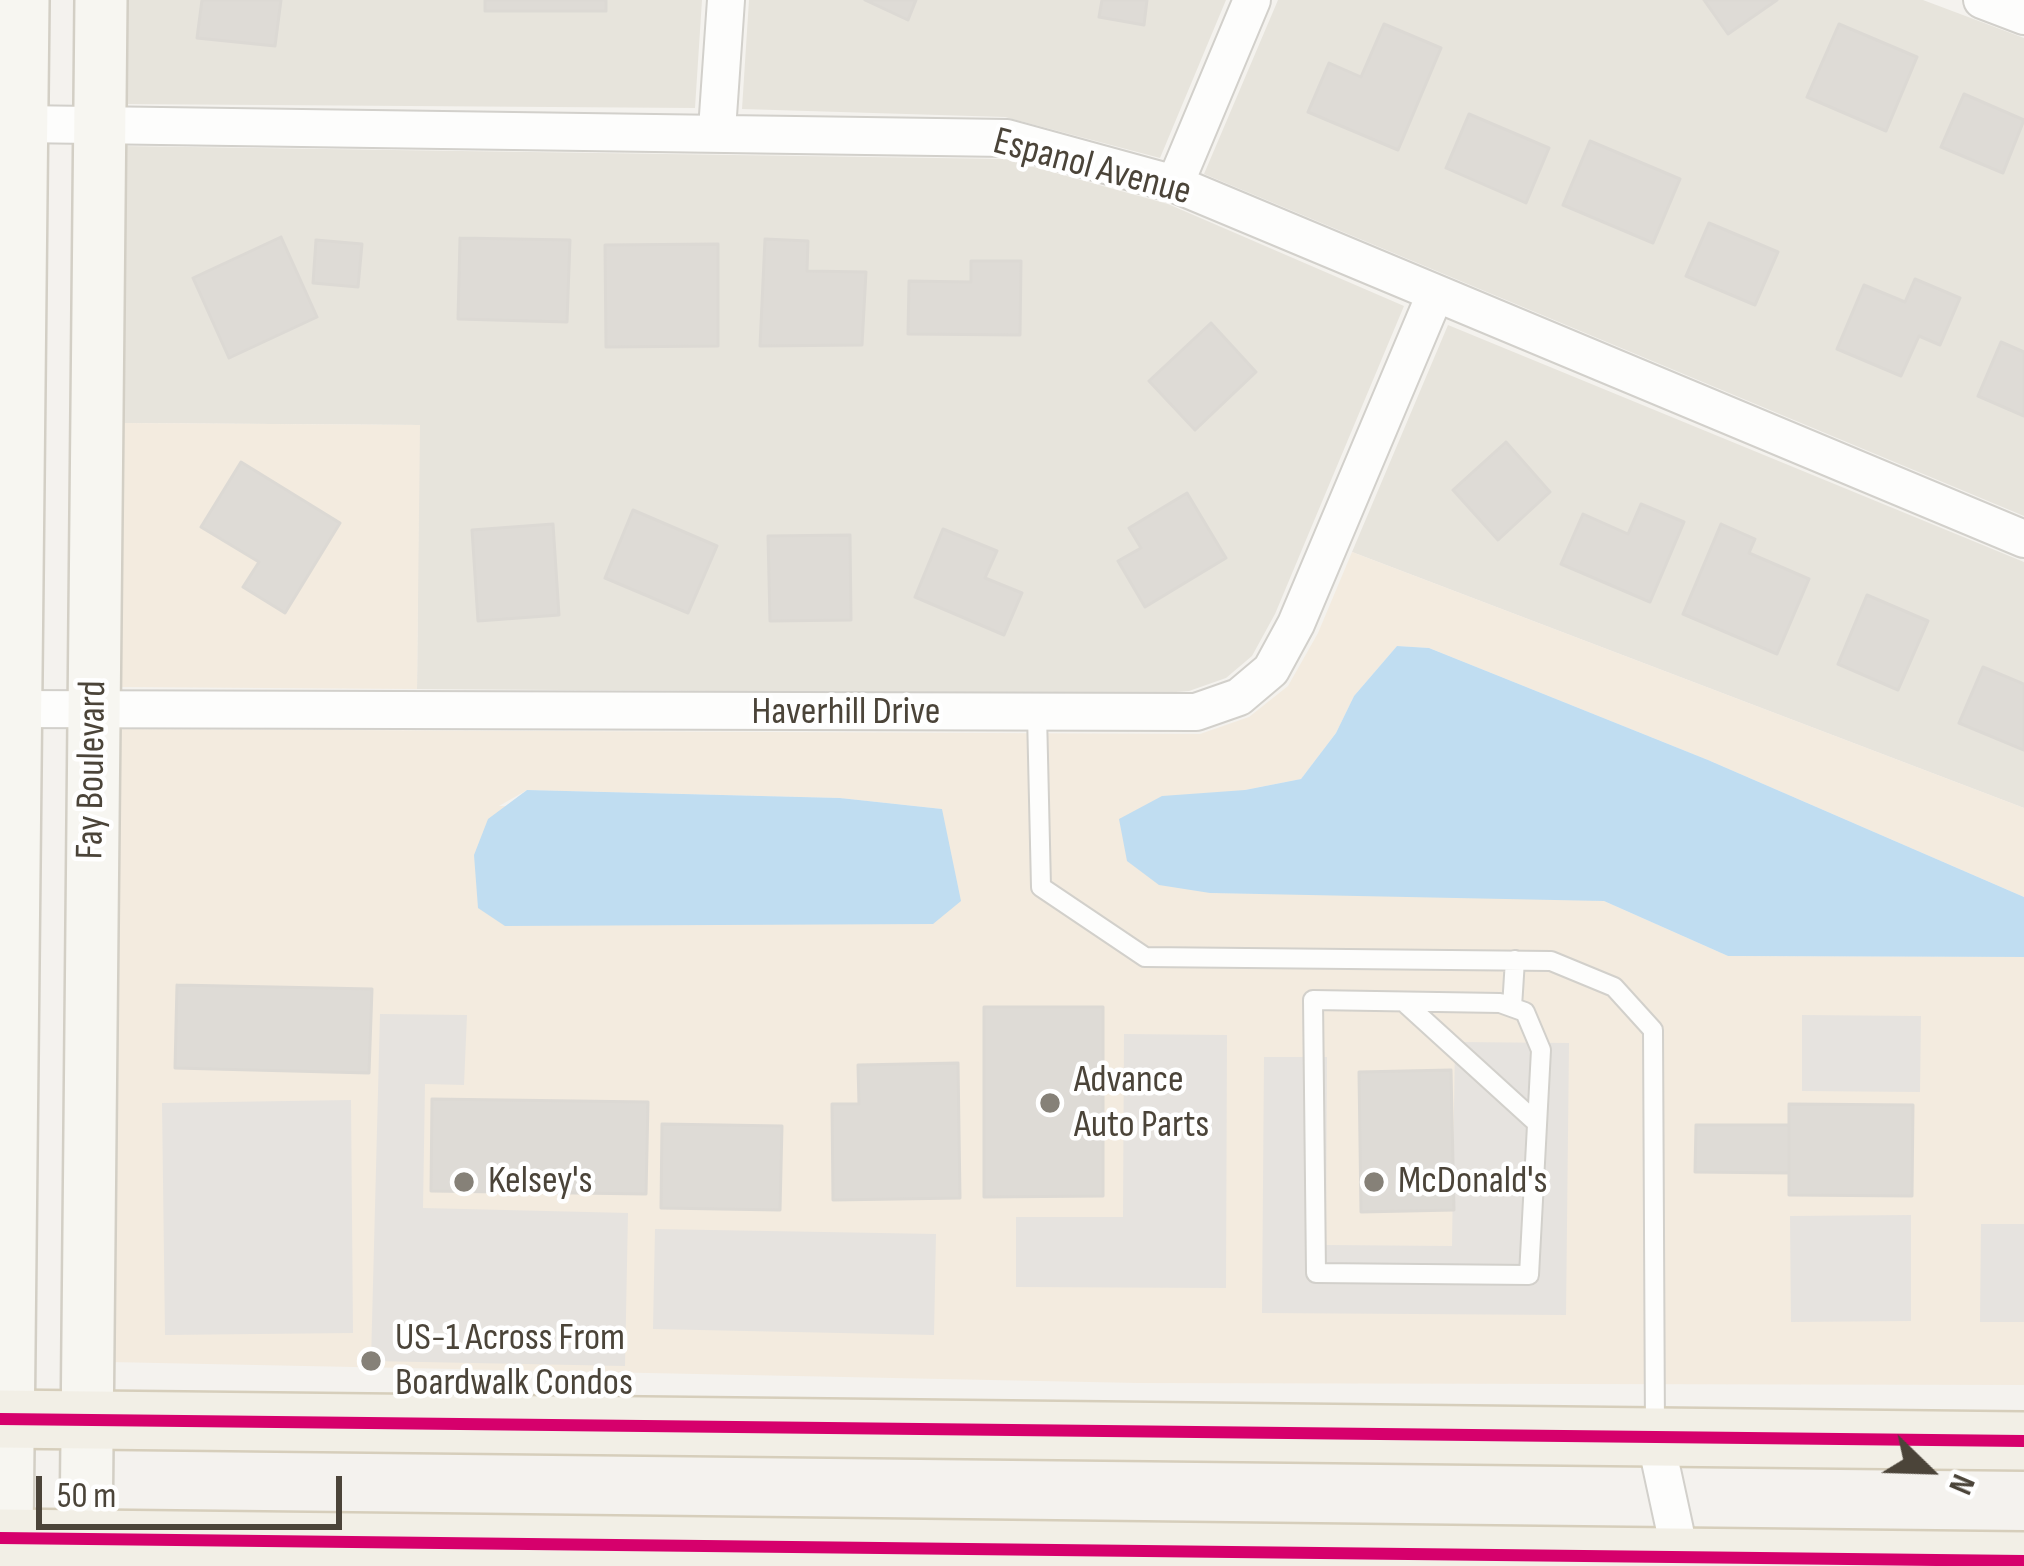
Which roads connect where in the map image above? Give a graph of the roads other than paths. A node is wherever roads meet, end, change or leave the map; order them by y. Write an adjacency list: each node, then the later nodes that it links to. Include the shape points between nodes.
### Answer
1 (23, 0): 7 (main road, Fay Boulevard)
2 (100, 0): 8 (main road, Fay Boulevard)
3 (726, 0): 9 (street)
4 (1252, 0): 10 (street)
5 (1982, 0): 6 (street)
6 (2024, 16)
7 (20, 124): 8 (street, Espanol Avenue); 14 (main road, Fay Boulevard)
8 (98, 124): 9 (street, Espanol Avenue); 13 (main road, Fay Boulevard)
9 (717, 130): 10 (street, Espanol Avenue, via 1007,138)
10 (1174, 184): 11 (street, Espanol Avenue)
11 (1434, 297): 12 (street, Espanol Avenue); 15 (street, Haverhill Drive, via 1271,670 1239,697 1196,712)
12 (2024, 539)
13 (94, 707): 14 (street, Haverhill Drive); 15 (street, Haverhill Drive); 21 (main road, Fay Boulevard)
14 (8, 709): 20 (main road, Fay Boulevard)
15 (1037, 715): 16 (lane, via 1041,887 1145,957)
16 (1515, 960): 18 (lane); 22 (lane, via 1551,961 1614,987 1653,1030)
17 (1404, 1002): 18 (lane); 19 (lane); 19 (lane, via 1313,1000 1316,1274 1529,1275)
18 (1512, 1007): 19 (lane, via 1525,1012 1540,1050)
19 (1537, 1124)
20 (4, 1419): 21 (main road); 24 (main road, Fay Boulevard)
21 (84, 1421): 22 (main road); 25 (main road, Fay Boulevard)
22 (1655, 1438): 23 (main road); 27 (street)
23 (2024, 1441)
24 (3, 1538): 25 (main road)
25 (86, 1541): 27 (main road)
26 (2024, 1561): 27 (main road)
27 (1682, 1562)

